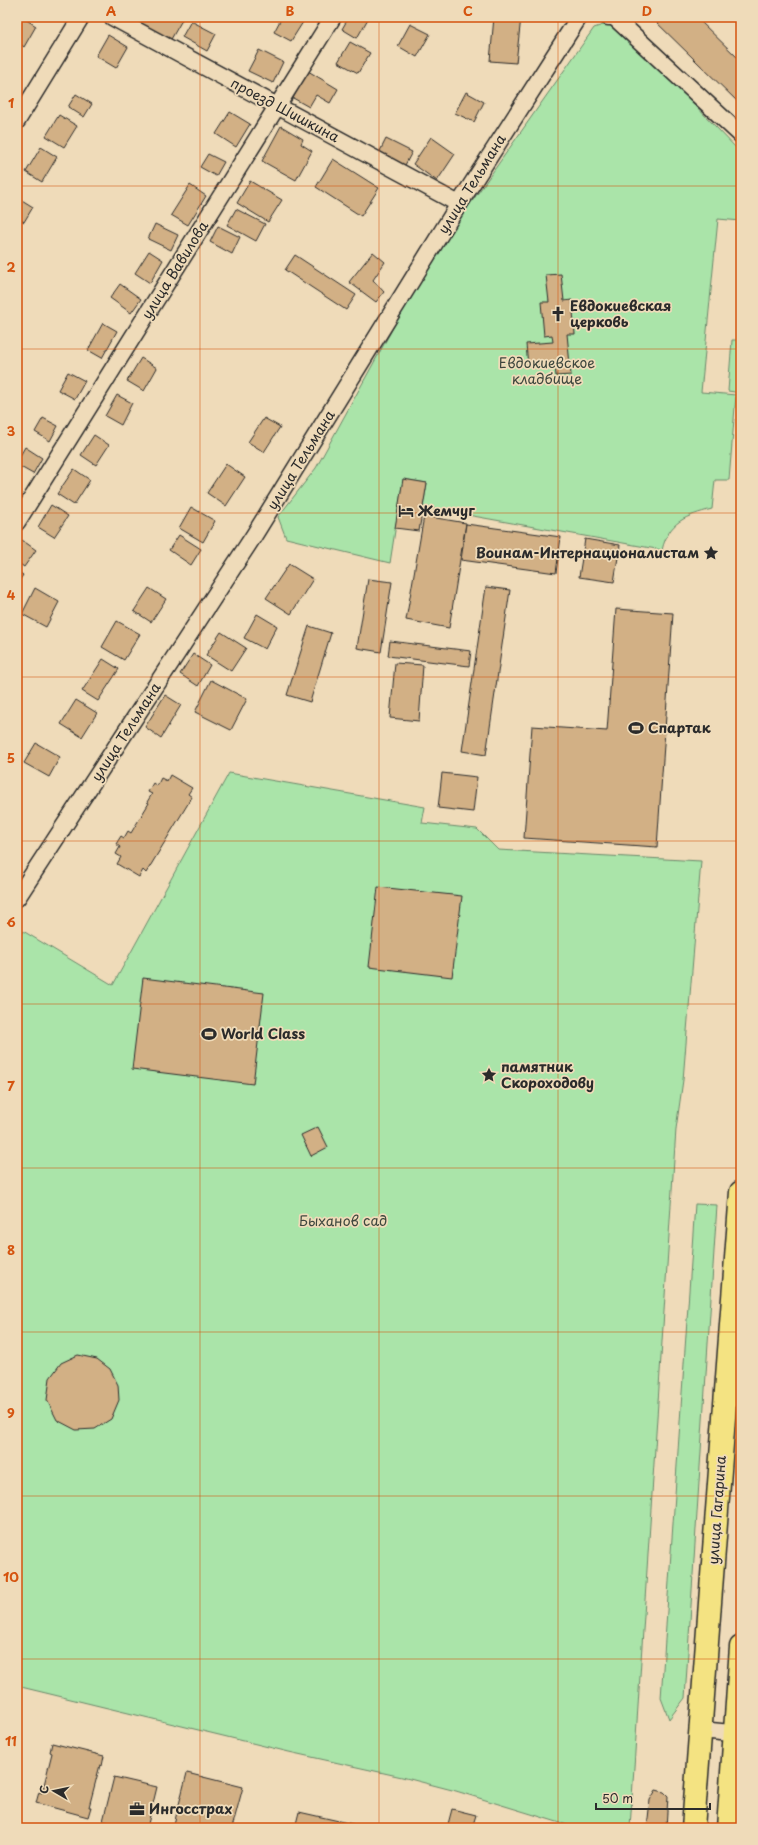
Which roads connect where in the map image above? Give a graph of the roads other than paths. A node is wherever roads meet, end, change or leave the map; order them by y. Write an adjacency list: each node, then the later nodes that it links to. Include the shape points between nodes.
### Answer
1 (81, 17): 7 (street)
2 (112, 17): 6 (street, проезд Шишкина)
3 (333, 17): 6 (street, улица Вавилова)
4 (579, 17): 9 (street, улица Тельмана)
5 (608, 17): 8 (street, via 614,17)
6 (278, 105): 9 (street, проезд Шишкина); 10 (street, улица Вавилова)
7 (17, 121)
8 (741, 135)
9 (459, 204): 11 (street, улица Тельмана, via 253,537)
10 (17, 522)
11 (17, 898)
12 (741, 1192): 13 (main road, улица Гагарина)
13 (737, 1315): 15 (main road, улица Гагарина)
14 (741, 1647): 16 (main road)
15 (700, 1730): 16 (street); 17 (main road, улица Гагарина)
16 (738, 1734): 18 (main road)
17 (693, 1828)
18 (728, 1828)

